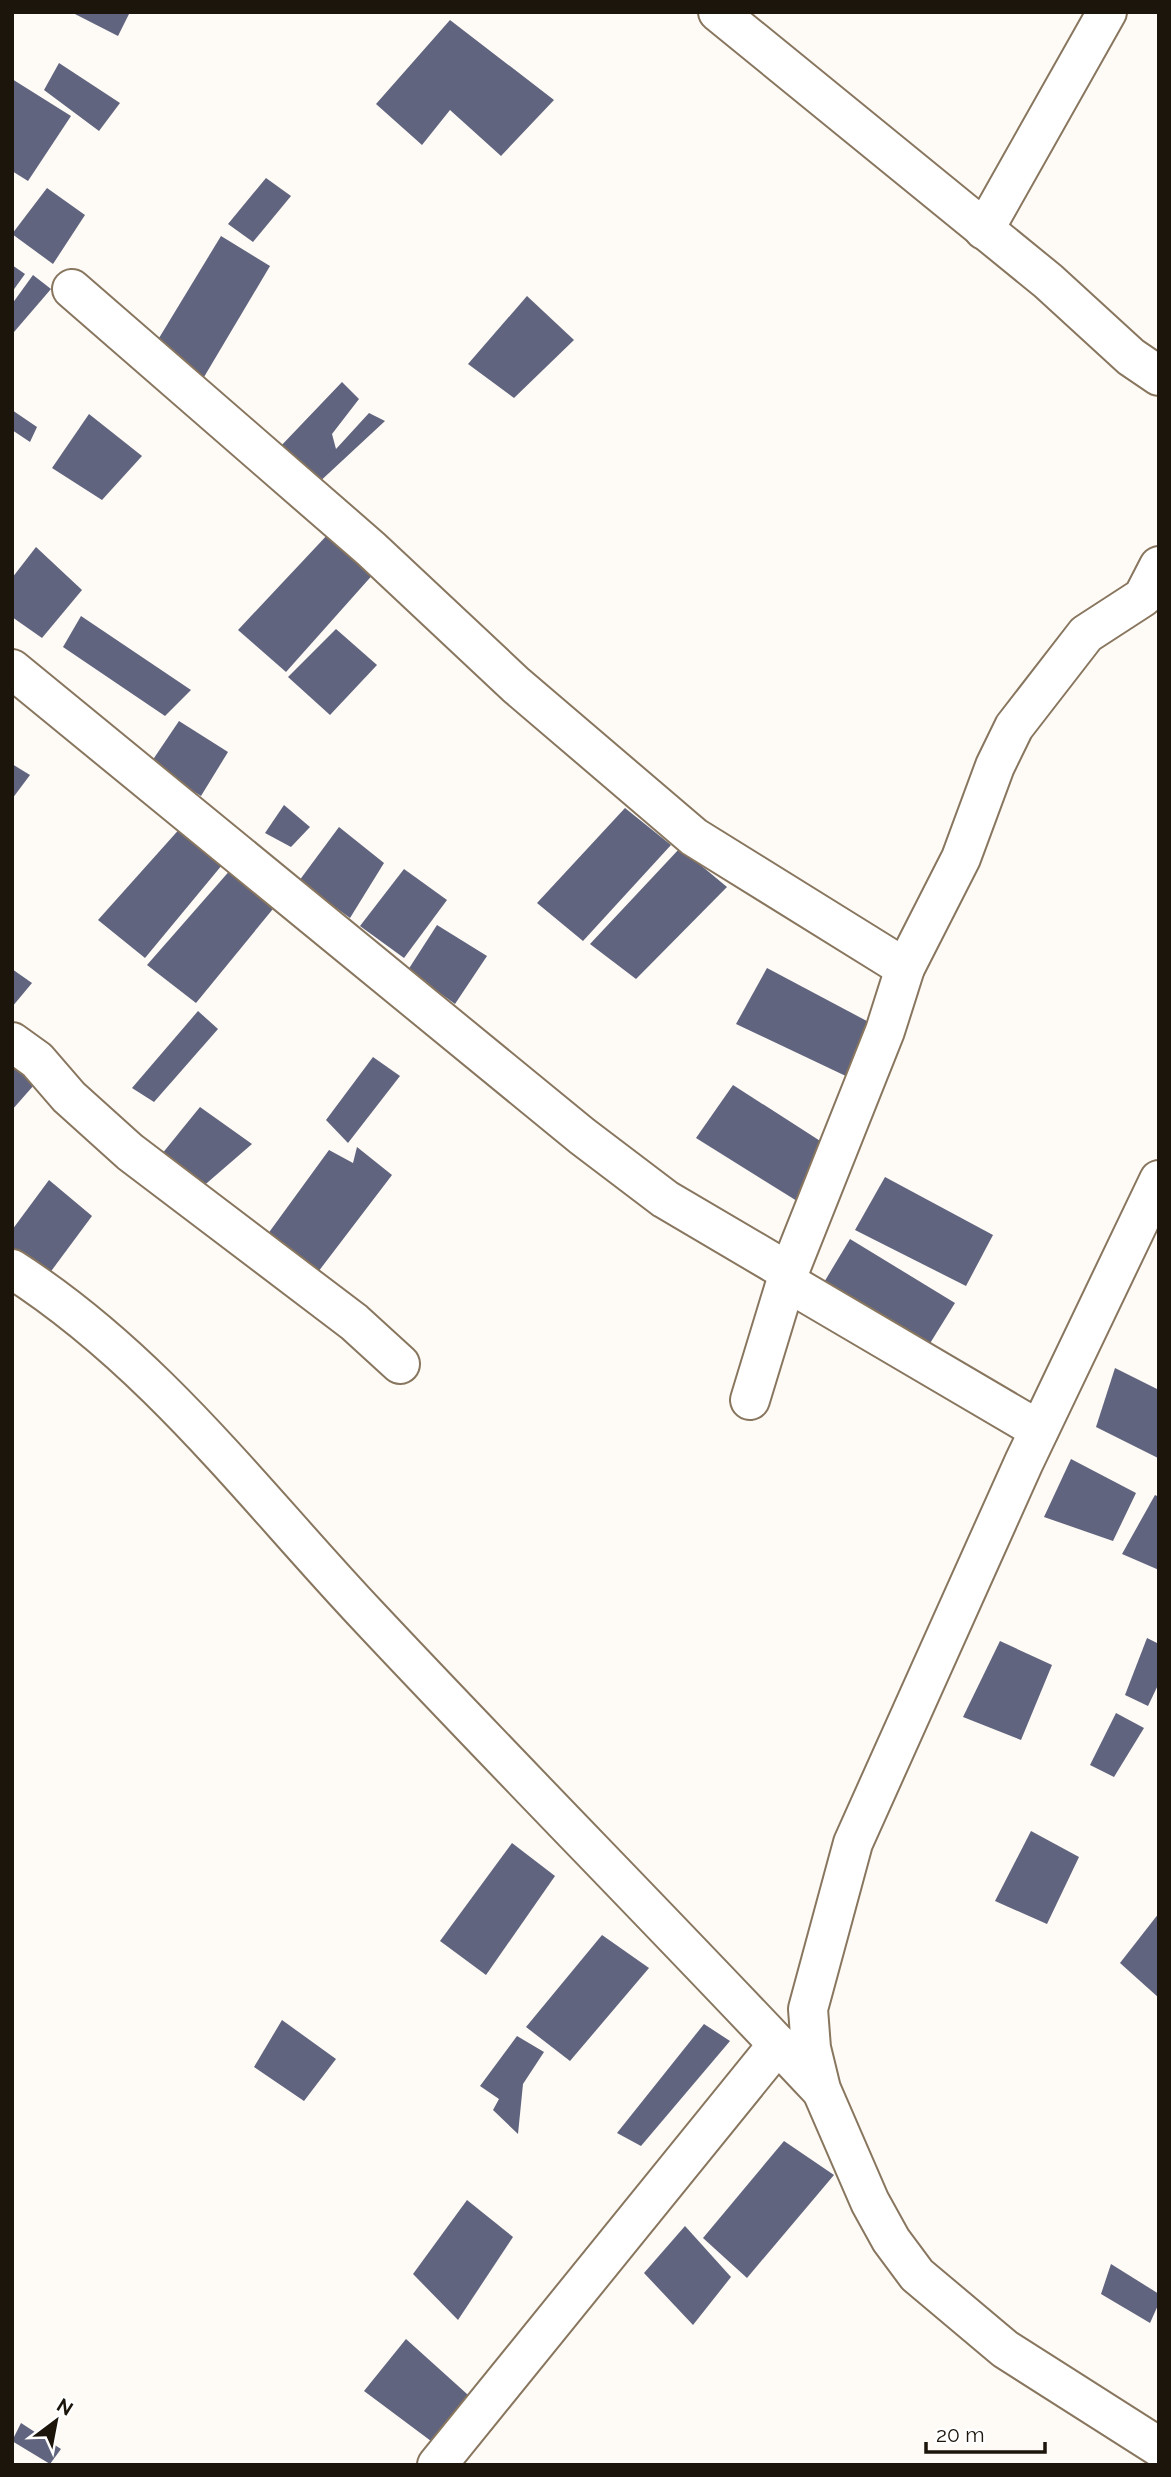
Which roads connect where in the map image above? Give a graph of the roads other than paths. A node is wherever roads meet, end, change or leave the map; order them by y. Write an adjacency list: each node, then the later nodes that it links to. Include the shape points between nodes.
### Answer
1 (718, 12): 3 (street)
2 (1107, 12): 3 (street)
3 (984, 230): 5 (street)
4 (72, 289): 8 (street, via 371,549 647,799 694,837)
5 (1159, 376)
6 (1159, 566): 8 (street, via 1143,597 1086,634 1014,727 961,858)
7 (12, 668): 12 (street, via 582,1136 665,1199)
8 (905, 968): 12 (street, via 885,1031)
9 (12, 1042): 13 (street, via 37,1060 68,1097 130,1152 354,1322)
10 (1159, 1180): 15 (street)
11 (12, 1269): 16 (street, via 115,1346 174,1403 366,1614)
12 (788, 1277): 14 (street); 15 (street)
13 (400, 1364)
14 (750, 1400)
15 (1039, 1430): 17 (street, via 853,1843 808,2009)
16 (778, 2044): 17 (street); 19 (street)
17 (821, 2089): 18 (street, via 870,2202 917,2275 1005,2349)
18 (1159, 2448)
19 (437, 2465)

